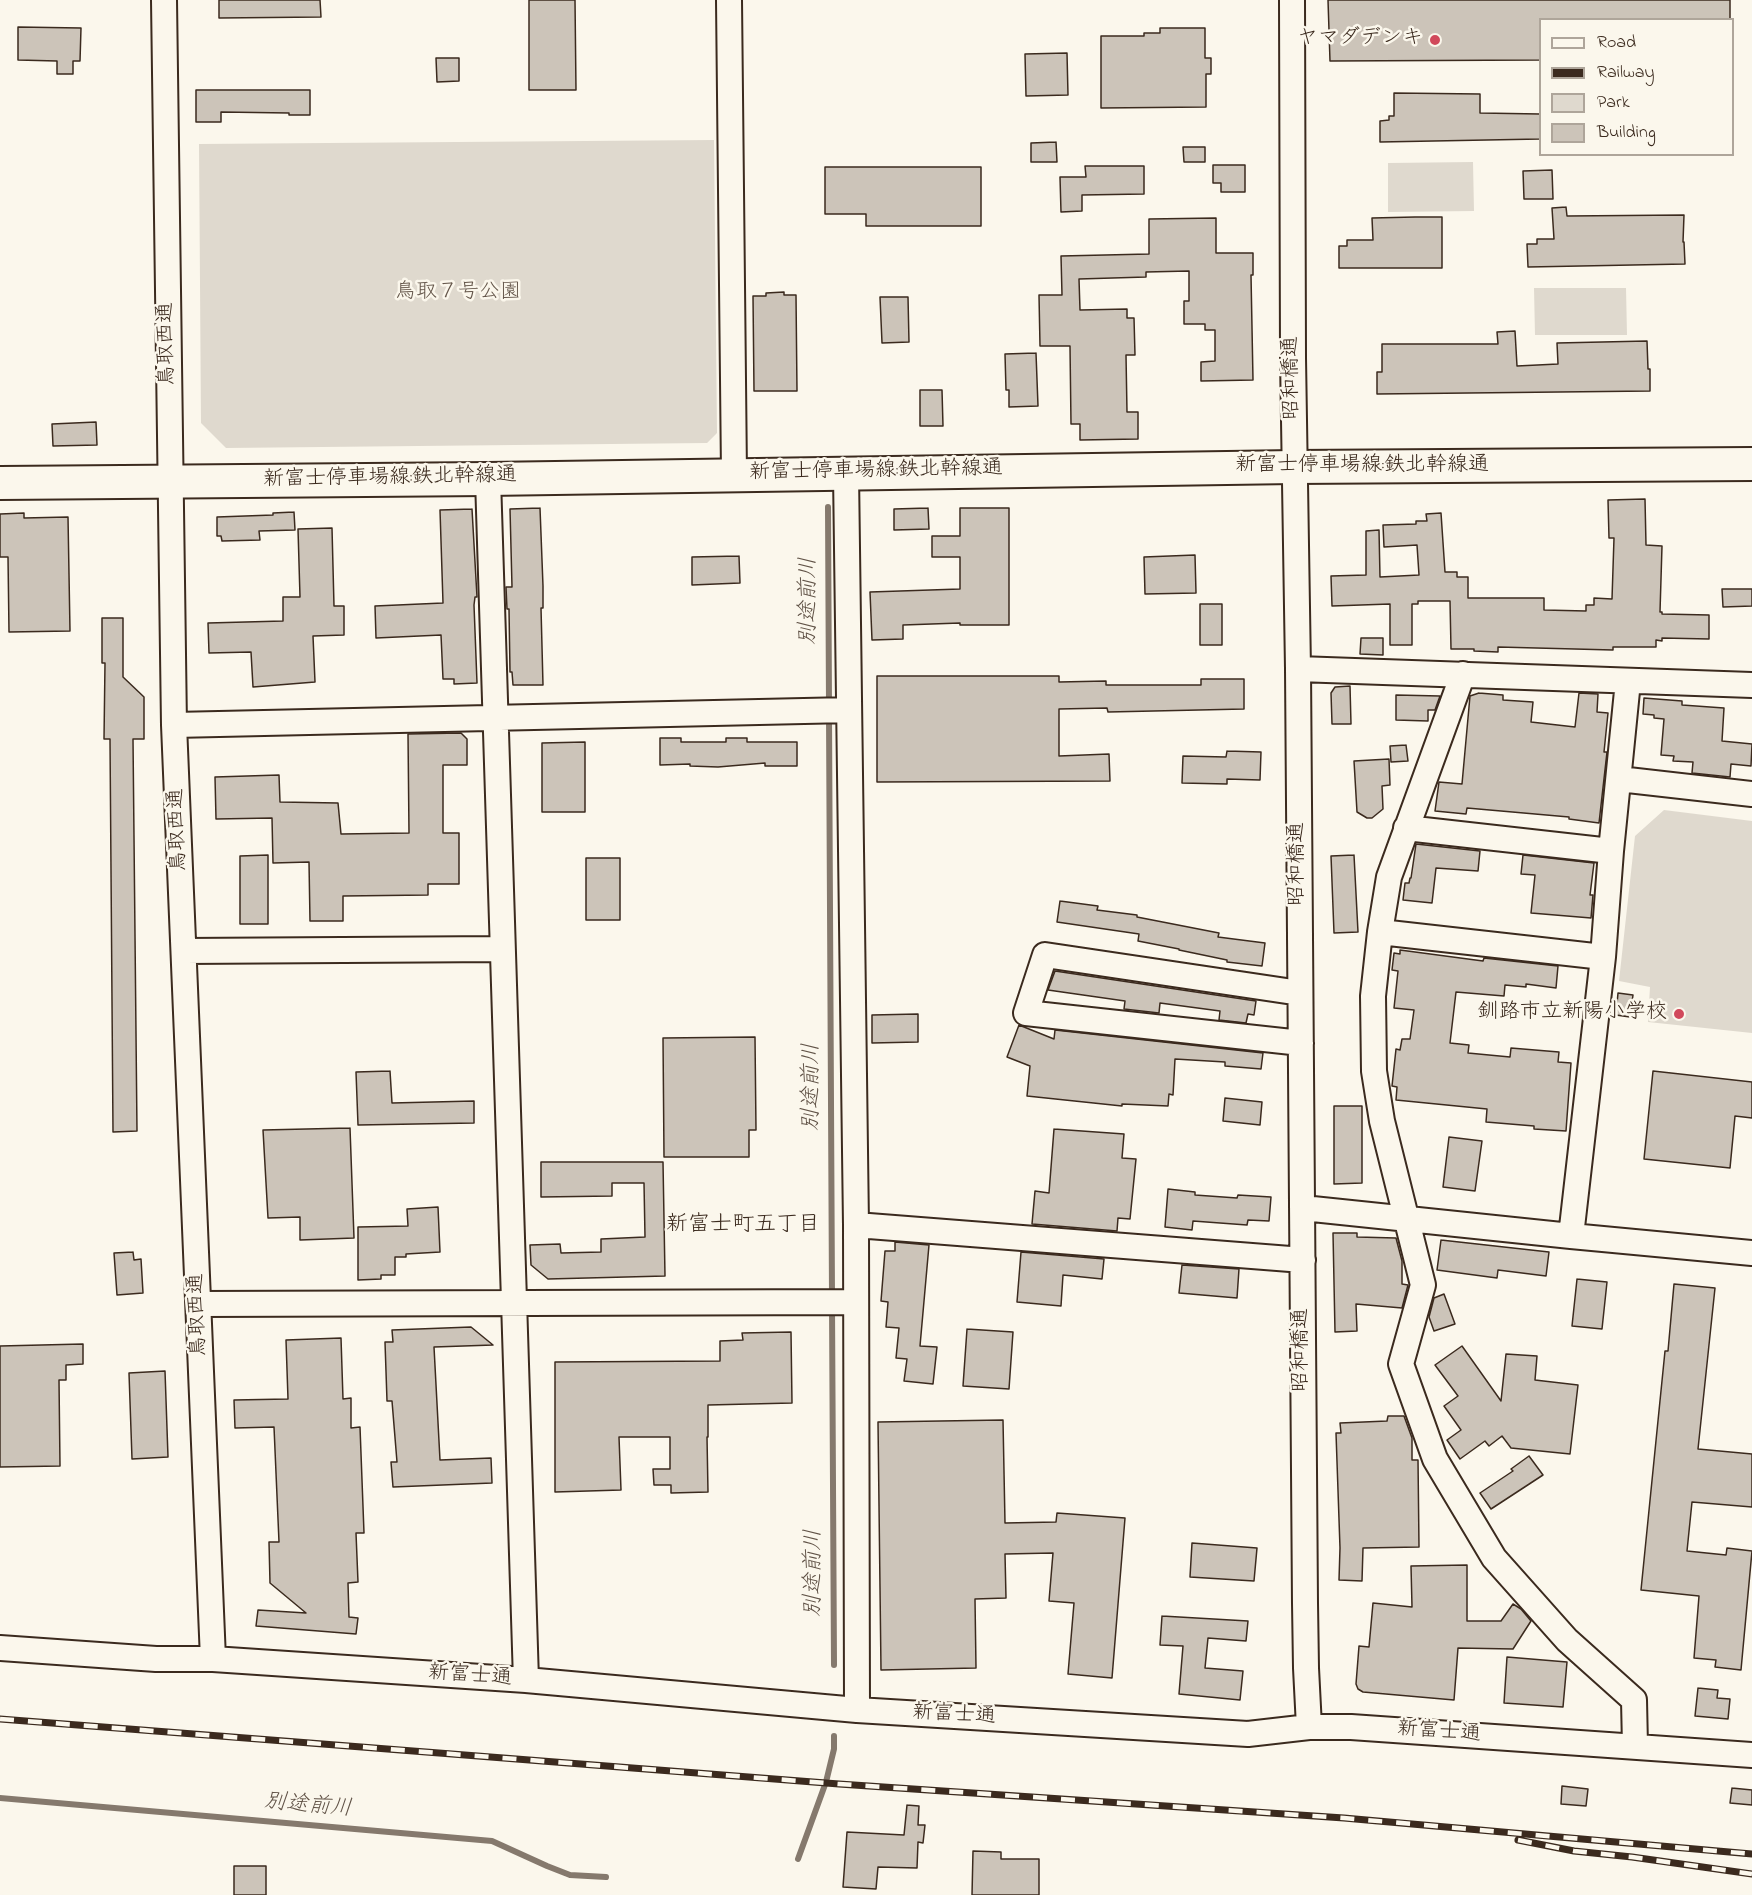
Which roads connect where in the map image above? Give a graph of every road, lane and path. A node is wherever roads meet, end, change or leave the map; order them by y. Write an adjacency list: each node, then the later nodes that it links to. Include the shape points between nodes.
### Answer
1 (164, 0): 9 (street, 鳥取西通)
2 (729, 0): 7 (street)
3 (1292, 0): 5 (street, 昭和橋通)
4 (1752, 464): 5 (main road, 新富士停車場線:鉄北幹線通)
5 (1294, 467): 6 (main road, 新富士停車場線:鉄北幹線通); 11 (street, 昭和橋通)
6 (846, 473): 7 (main road, 新富士停車場線:鉄北幹線通); 15 (street)
7 (734, 474): 8 (main road, 新富士停車場線:鉄北幹線通)
8 (488, 479): 9 (main road, 新富士停車場線:鉄北幹線通); 16 (street)
9 (170, 481): 10 (main road, 新富士停車場線:鉄北幹線通); 17 (street, 鳥取西通)
10 (0, 483)
11 (1298, 669): 12 (street); 26 (street, 昭和橋通)
12 (1463, 674): 13 (street); 20 (street)
13 (1628, 681): 14 (street); 18 (street)
14 (1752, 685)
15 (849, 710): 16 (street); 30 (street)
16 (495, 718): 17 (street); 23 (street)
17 (174, 725): 24 (street, 鳥取西通)
18 (1619, 780): 19 (street); 21 (street)
19 (1752, 794)
20 (1406, 828): 21 (street); 22 (street, via 1389,877)
21 (1611, 851): 25 (street)
22 (1380, 932): 25 (street); 29 (street, via 1373,996 1374,1071 1382,1121)
23 (502, 949): 24 (street); 36 (street)
24 (184, 951): 35 (street, 鳥取西通)
25 (1603, 957): 31 (street)
26 (1300, 993): 27 (street, 昭和橋通); 27 (street, via 1045,955 1026,1013)
27 (1301, 1043): 28 (street, 昭和橋通)
28 (1303, 1208): 29 (street); 33 (street, 昭和橋通)
29 (1407, 1219): 31 (street); 42 (street, via 1423,1285 1401,1364 1435,1459 1494,1558 1567,1640 1634,1700)
30 (856, 1225): 33 (street); 34 (street)
31 (1570, 1236): 32 (street)
32 (1752, 1253)
33 (1303, 1260): 41 (street, 昭和橋通, via 1305,1657)
34 (856, 1302): 36 (street); 40 (street)
35 (199, 1304): 36 (street); 38 (street, 鳥取西通)
36 (514, 1304): 39 (street)
37 (0, 1648): 38 (street, 新富士通)
38 (213, 1659): 39 (street, 新富士通)
39 (526, 1680): 40 (street, 新富士通)
40 (857, 1710): 41 (street, 新富士通, via 1248,1734)
41 (1309, 1727): 42 (street, 新富士通)
42 (1635, 1746): 43 (street, 新富士通)
43 (1752, 1755)

